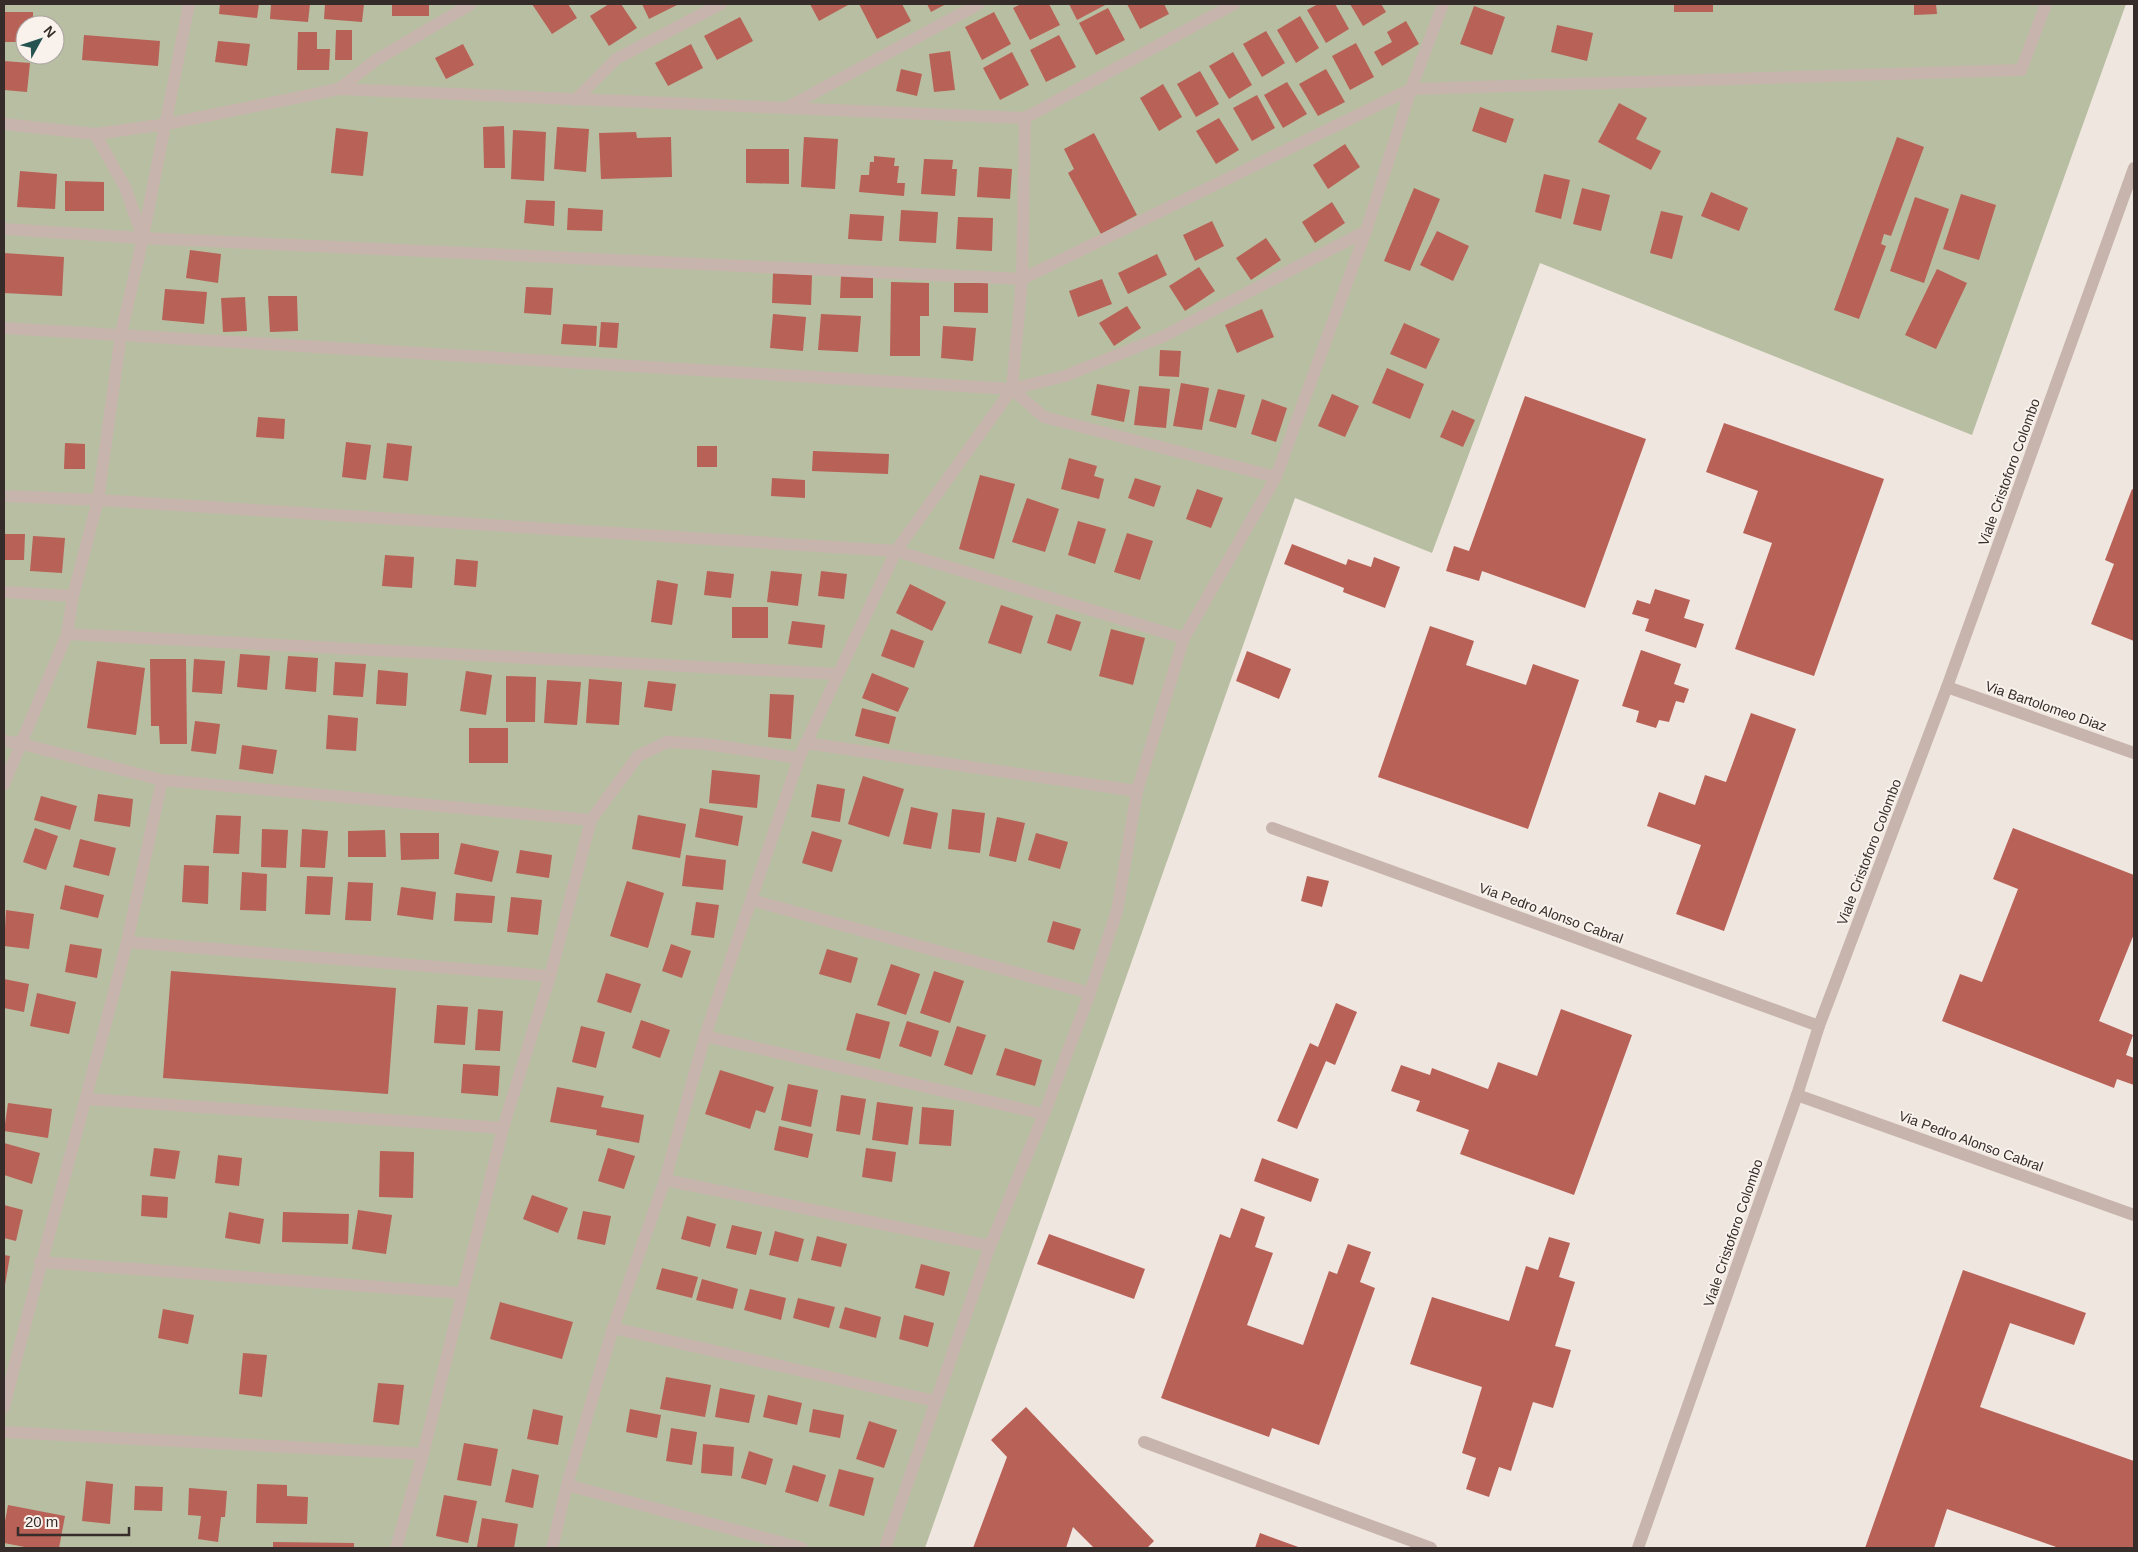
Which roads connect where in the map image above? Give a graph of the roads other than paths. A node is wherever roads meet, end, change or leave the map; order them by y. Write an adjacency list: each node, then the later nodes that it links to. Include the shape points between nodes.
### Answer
1 (189, 4): 14 (street)
2 (472, 4): 8 (street, via 376,60)
3 (721, 4): 10 (street, via 616,59)
4 (979, 4): 11 (street)
5 (1234, 4): 12 (street)
6 (1443, 4): 9 (street)
7 (2046, 4): 9 (street, via 2021,70)
8 (338, 89): 10 (street); 14 (street)
9 (1411, 89): 19 (street); 21 (street)
10 (575, 100): 11 (street)
11 (786, 108): 12 (street)
12 (1025, 118): 21 (street)
13 (4, 124): 15 (street)
14 (166, 124): 15 (street); 20 (street)
15 (95, 134): 20 (street, via 125,187)
16 (2134, 168): 17 (street, Viale Cristoforo Colombo)
17 (2132, 181): 34 (street, Viale Cristoforo Colombo)
18 (4, 229): 20 (street)
19 (1366, 231): 24 (street, via 1162,337 1065,376); 25 (street)
20 (143, 238): 21 (street); 23 (street)
21 (1022, 279): 24 (street)
22 (4, 328): 23 (street)
23 (121, 334): 24 (street); 27 (street)
24 (1012, 389): 25 (street, via 1044,417); 28 (street)
25 (1276, 477): 32 (street)
26 (4, 496): 27 (street)
27 (98, 500): 28 (street); 30 (street)
28 (896, 551): 32 (street); 33 (street)
29 (4, 592): 30 (street)
30 (73, 596): 31 (street)
31 (67, 634): 33 (street); 37 (street)
32 (1184, 638): 42 (street)
33 (838, 674): 36 (street)
34 (1947, 687): 38 (street, Via Bartolomeo Diaz); 49 (street, Viale Cristoforo Colombo)
35 (4, 741): 37 (street)
36 (805, 743): 39 (street); 42 (street)
37 (22, 744): 40 (street); 41 (street)
38 (2134, 753)
39 (799, 758): 43 (street, via 706,744 667,742 638,756); 45 (street)
40 (162, 780): 43 (street); 46 (street)
41 (4, 784)
42 (1137, 791): 48 (street, via 1117,911)
43 (591, 820): 47 (street)
44 (1272, 828): 49 (street, Via Pedro Alonso Cabral)
45 (751, 900): 48 (street); 50 (street)
46 (127, 942): 47 (street); 52 (street)
47 (550, 976): 54 (street)
48 (1090, 993): 53 (street)
49 (1819, 1026): 51 (street, Viale Cristoforo Colombo)
50 (705, 1036): 53 (street); 55 (street)
51 (1797, 1095): 56 (street, Via Pedro Alonso Cabral); 72 (street, Viale Cristoforo Colombo)
52 (86, 1099): 54 (street); 58 (street)
53 (1044, 1114): 57 (street)
54 (503, 1128): 59 (street)
55 (665, 1180): 57 (street); 60 (street)
56 (2134, 1215)
57 (990, 1246): 61 (street)
58 (40, 1262): 59 (street); 62 (street)
59 (461, 1293): 65 (street)
60 (612, 1328): 61 (street); 66 (street)
61 (935, 1401): 70 (street)
62 (4, 1407)
63 (4, 1432): 65 (street)
64 (1144, 1442): 71 (street)
65 (423, 1454): 67 (street)
66 (567, 1485): 68 (street); 69 (street)
67 (396, 1548)
68 (552, 1548)
69 (802, 1548)
70 (885, 1548)
71 (1431, 1548)
72 (1638, 1548)

